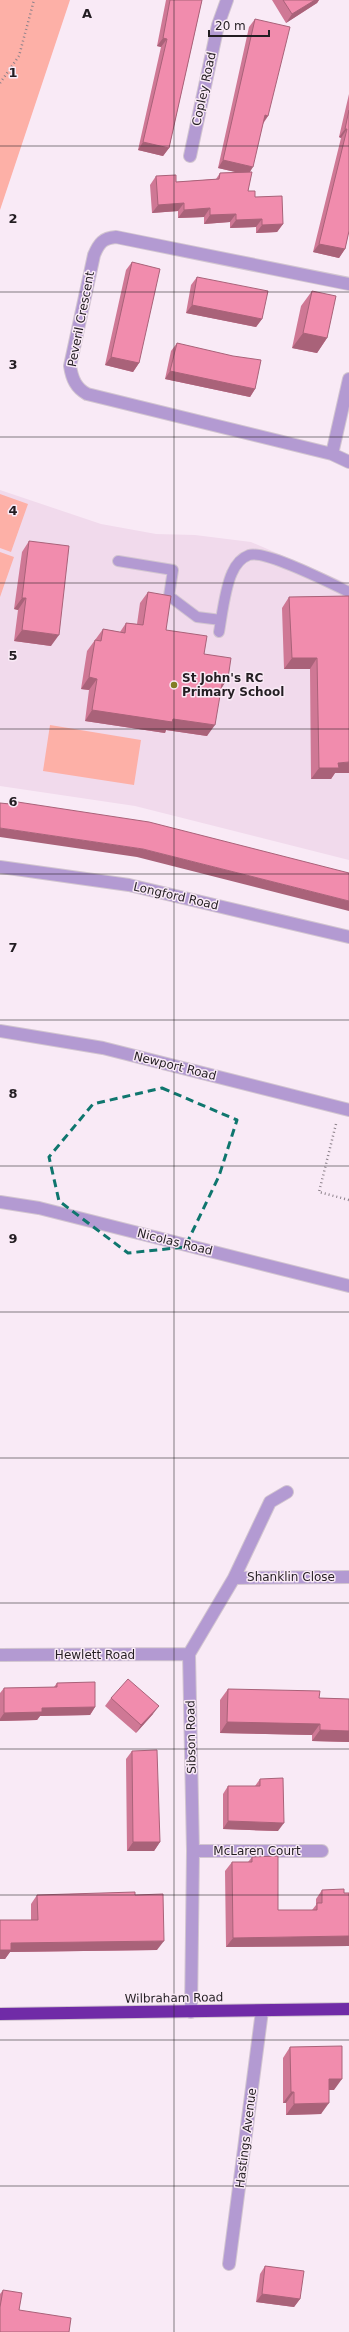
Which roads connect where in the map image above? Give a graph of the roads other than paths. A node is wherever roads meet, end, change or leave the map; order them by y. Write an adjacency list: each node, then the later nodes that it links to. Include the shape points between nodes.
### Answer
1 (227, 0): 2 (street, Copley Road, via 218,25)
2 (190, 156)
3 (349, 284): 5 (street, Peveril Crescent, via 116,237 108,238 98,246 94,255 70,366 79,390 87,394)
4 (349, 380): 5 (street)
5 (332, 454): 6 (street)
6 (349, 462)
7 (118, 561): 9 (lane, via 173,570 169,596 198,617)
8 (349, 592): 9 (lane, via 289,564 249,555 241,560 231,574)
9 (221, 620): 10 (lane)
10 (219, 632)
11 (0, 867): 12 (street, Longford Road, via 129,885)
12 (349, 938)
13 (0, 1031): 14 (street, Newport Road, via 103,1048)
14 (344, 1109)
15 (0, 1202): 16 (street, Nicolas Road, via 39,1208)
16 (349, 1286)
17 (287, 1492): 19 (street, via 270,1502)
18 (349, 1577): 19 (street, Shanklin Close)
19 (234, 1578): 20 (street)
20 (189, 1654): 21 (street, Hewlett Road); 22 (street, Sibson Road)
21 (0, 1655)
22 (193, 1851): 23 (street, McLaren Court); 26 (street, Sibson Road)
23 (322, 1851)
24 (349, 2009): 25 (highway, Wilbraham Road)
25 (262, 2011): 26 (highway, Wilbraham Road); 28 (street, Hastings Avenue)
26 (191, 2012): 27 (highway, Wilbraham Road)
27 (0, 2014)
28 (229, 2264)

